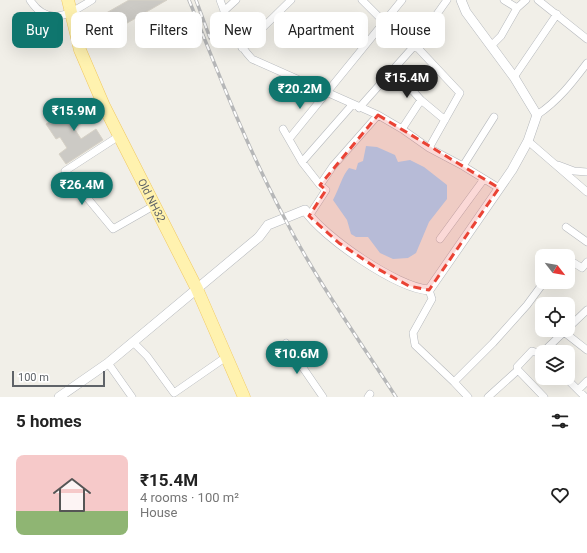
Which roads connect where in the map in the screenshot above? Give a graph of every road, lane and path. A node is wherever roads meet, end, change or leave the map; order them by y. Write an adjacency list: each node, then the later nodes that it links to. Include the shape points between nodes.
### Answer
1 (30, 0): 19 (street, via 44,14 54,17)
2 (68, 0): 19 (main road, Old NH32)
3 (92, 0): 16 (street)
4 (220, 0): 15 (street)
5 (236, 0): 15 (street)
6 (291, 0): 22 (street)
7 (362, 0): 20 (street)
8 (402, 0): 17 (street)
9 (447, 0): 18 (street)
10 (461, 0): 25 (street, via 466,12)
11 (504, 0): 14 (street)
12 (526, 0): 14 (street)
13 (538, 0): 21 (street)
14 (517, 8): 25 (street, via 501,36)
15 (224, 11)
16 (74, 12)
17 (391, 12)
18 (438, 12)
19 (71, 14)
20 (376, 14)
21 (557, 14): 24 (street); 32 (street)
22 (266, 24)
23 (376, 30): 33 (street)
24 (587, 39)
25 (491, 46): 32 (street)
26 (80, 48): 43 (main road, Old NH32)
27 (242, 48): 33 (street, via 252,59)
28 (412, 48): 31 (street)
29 (418, 48): 40 (street, via 460,93)
30 (587, 63): 37 (street, via 569,87 549,107)
31 (394, 70): 34 (street); 36 (street)
32 (514, 77): 37 (street)
33 (326, 93): 35 (street); 44 (street)
34 (421, 100): 40 (street); 41 (street)
35 (352, 105): 36 (street); 47 (street)
36 (359, 108): 38 (street)
37 (537, 114): 45 (street)
38 (378, 115): 41 (street); 52 (street)
39 (494, 117): 49 (street)
40 (445, 120): 46 (street)
41 (402, 129): 46 (street)
42 (283, 130): 44 (street)
43 (119, 136): 55 (main road, Old NH32); 55 (street, via 65,171 114,229)
44 (289, 139): 47 (street)
45 (528, 141): 48 (street); 53 (street)
46 (428, 148): 49 (street)
47 (302, 162): 52 (street)
48 (554, 163): 50 (street, via 574,171); 54 (street)
49 (463, 166): 51 (street)
50 (587, 172)
51 (484, 179): 53 (street); 58 (street)
52 (320, 184): 56 (street, via 326,190)
53 (499, 188): 64 (street)
54 (587, 192)
55 (155, 205): 62 (main road, Old NH32)
56 (309, 216): 62 (street, via 305,210 268,225 258,237); 64 (street, via 339,243 378,269 409,286)
57 (566, 227): 59 (street)
58 (440, 239)
59 (587, 242)
60 (587, 262): 61 (street, via 582,268)
61 (575, 264)
62 (197, 289): 69 (street); 74 (main road, Old NH32)
63 (539, 289): 78 (street, via 493,343)
64 (429, 290): 78 (street, via 432,299 413,333 415,345)
65 (587, 310): 66 (street)
66 (575, 321)
67 (559, 337): 71 (street)
68 (573, 337): 72 (street)
69 (134, 342): 74 (street, via 174,393); 75 (street)
70 (286, 343): 84 (street)
71 (551, 345)
72 (587, 350)
73 (535, 352): 76 (street, via 532,351 517,367)
74 (226, 357): 81 (main road, Old NH32)
75 (108, 363): 82 (street); 83 (street)
76 (518, 370): 86 (street); 87 (street)
77 (587, 381): 80 (street)
78 (454, 382): 85 (street)
79 (573, 385): 80 (street)
80 (578, 390): 88 (street)
81 (241, 396)
82 (59, 397)
83 (132, 397)
84 (323, 397)
85 (468, 397)
86 (488, 397)
87 (544, 397)
88 (585, 397)

